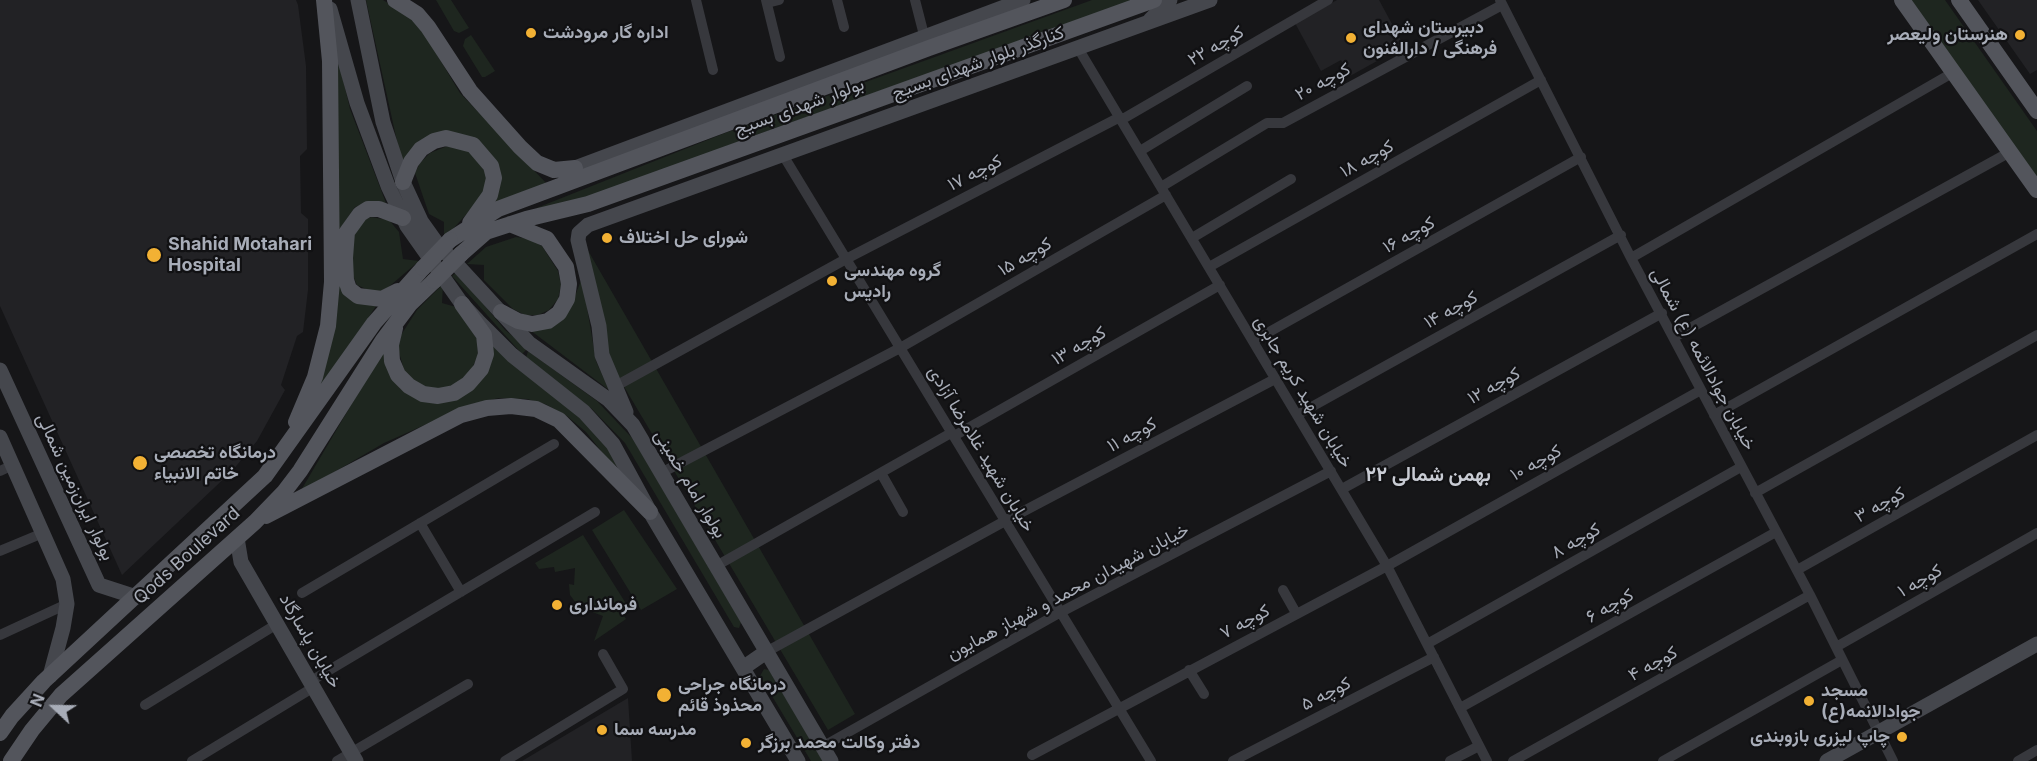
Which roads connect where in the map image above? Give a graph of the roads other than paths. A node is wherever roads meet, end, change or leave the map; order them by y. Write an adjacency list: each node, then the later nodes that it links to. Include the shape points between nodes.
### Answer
1 (326, 0): 44 (street, via 357,103); 76 (main road, via 332,282 328,326 315,377)
2 (358, 0): 41 (street, بولوار امام خمینی, via 383,122)
3 (395, 0): 39 (main road, via 417,14 470,91 537,163 554,170)
4 (696, 0): 27 (street)
5 (779, 0): 16 (street)
6 (837, 0): 20 (street)
7 (915, 0): 22 (street)
8 (1023, 0): 18 (street)
9 (1064, 0): 21 (main road, بولوار شهدای بسیج)
10 (1155, 0): 25 (main road, بولوار شهدای بسیج)
11 (1170, 0): 19 (street)
12 (1210, 0): 19 (street, کنارگذر بلوار شهدای بسیج)
13 (1328, 0): 32 (street, کوچه ۲۲)
14 (1902, 0): 28 (main road)
15 (1959, 0): 31 (main road)
16 (766, 2): 24 (street)
17 (1501, 2): 29 (street, خیابان جوادالائمه (ع) شمالی); 43 (street, کوچه ۲۰, via 1283,123 1267,123)
18 (1000, 8): 21 (street); 22 (street)
19 (1148, 22): 23 (street, کنارگذر بلوار شهدای بسیج)
20 (844, 27)
21 (967, 34): 34 (main road, بولوار شهدای بسیج)
22 (924, 35): 33 (street)
23 (1078, 48): 26 (street, کنارگذر بلوار شهدای بسیج); 32 (street, خیابان شهید کریم جابری)
24 (780, 57)
25 (990, 58): 26 (street); 45 (main road, بولوار شهدای بسیج, via 588,204)
26 (1019, 69): 37 (street, کنارگذر بلوار شهدای بسیج)
27 (713, 70)
28 (1954, 72): 36 (main road); 51 (street)
29 (1541, 80): 38 (street, خیابان جوادالائمه (ع) شمالی); 54 (street, کوچه ۱۸)
30 (1247, 86): 35 (street)
31 (2037, 111)
32 (1120, 118): 35 (street, خیابان شهید کریم جابری); 52 (street, کوچه ۱۷)
33 (686, 125): 34 (street); 39 (street)
34 (715, 129): 46 (main road, بولوار شهدای بسیج, via 498,209)
35 (1140, 151): 43 (street, خیابان شهید کریم جابری)
36 (2010, 152): 42 (main road); 62 (street)
37 (783, 155): 52 (street, خیابان شهید غلامرضا آزادی); 67 (street, کنارگذر بلوار شهدای بسیج, via 588,225 579,232 600,326 602,355)
38 (1581, 157): 48 (street, خیابان جوادالائمه (ع) شمالی); 63 (street, کوچه ۱۶)
39 (575, 168)
40 (1291, 179): 49 (street)
41 (403, 182): 46 (main road, via 411,162 434,141 446,138 473,145 491,166 494,178 489,195); 53 (street, بولوار امام خمینی, via 436,242)
42 (2037, 190)
43 (1164, 191): 49 (street, خیابان شهید کریم جابری); 64 (street, کوچه ۱۵)
44 (404, 218): 56 (main road, via 379,209 360,214 347,232 345,258 346,280 357,296 382,300); 57 (street)
45 (510, 224): 53 (main road, بولوار شهدای بسیج, via 486,232); 58 (main road, via 547,239 566,267 569,284 560,313 548,321 532,324)
46 (465, 228): 50 (main road, بولوار شهدای بسیج)
47 (2037, 234): 70 (street)
48 (1621, 235): 51 (street, خیابان جوادالائمه (ع) شمالی); 69 (street, کوچه ۱۴)
49 (1192, 238): 54 (street, خیابان شهید کریم جابری)
50 (450, 240): 56 (main road, Qods Boulevard, bridge)
51 (1631, 258): 59 (street, خیابان جوادالائمه (ع) شمالی)
52 (846, 259): 64 (street, خیابان شهید غلامرضا آزادی); 67 (street)
53 (463, 262): 58 (street, بولوار امام خمینی); 60 (main road, Qods Boulevard, bridge, via 434,281)
54 (1209, 267): 55 (street, خیابان شهید کریم جابری)
55 (1220, 285): 63 (street, خیابان شهید کریم جابری); 72 (street, کوچه ۱۳)
56 (404, 288): 76 (main road, Qods Boulevard, via 374,323)
57 (462, 304): 60 (main road, via 484,336 486,354 481,369 454,393 423,394 398,375 391,345); 85 (street, via 512,355 584,412 613,444)
58 (501, 312): 71 (street, بولوار امام خمینی, via 529,343 609,400)
59 (1662, 313): 62 (street, خیابان جوادالائمه (ع) شمالی); 82 (street, کوچه ۱۲)
60 (397, 321): 88 (main road, Qods Boulevard, via 300,471)
61 (2037, 335): 83 (street)
62 (1674, 337): 68 (street, خیابان جوادالائمه (ع) شمالی)
63 (1253, 341): 66 (street, خیابان شهید کریم جابری)
64 (900, 348): 72 (street, خیابان شهید غلامرضا آزادی); 80 (street)
65 (0, 370): 102 (street, بولوار ایران‌زمین شمالی, via 99,585)
66 (1275, 379): 69 (street, خیابان شهید کریم جابری); 87 (street, کوچه ۱۱)
67 (614, 387): 71 (street, کنارگذر بلوار شهدای بسیج)
68 (1701, 390): 70 (street, خیابان جوادالائمه (ع) شمالی); 96 (street, کوچه ۱۰)
69 (1297, 414): 79 (street, خیابان شهید کریم جابری)
70 (1714, 415): 77 (street, خیابان جوادالائمه (ع) شمالی)
71 (633, 425): 80 (street, بولوار امام خمینی)
72 (953, 434): 81 (street); 87 (street, خیابان شهید غلامرضا آزادی)
73 (2037, 435): 97 (street, کوچه ۳)
74 (0, 437): 78 (street)
75 (554, 444): 89 (street)
76 (285, 449): 102 (main road, Qods Boulevard, via 265,476)
77 (1741, 466): 83 (street, خیابان جوادالائمه (ع) شمالی); 109 (street, کوچه ۸)
78 (6, 468): 91 (street)
79 (1331, 471): 82 (street, خیابان شهید کریم جابری); 104 (street, خیابان شهیدان محمد و شهباز همایون)
80 (661, 473): 95 (street, بولوار امام خمینی)
81 (881, 473): 86 (street); 95 (street)
82 (1342, 489): 96 (street, خیابان شهید کریم جابری)
83 (1755, 494): 90 (street, خیابان جوادالائمه (ع) شمالی)
84 (595, 512): 99 (street)
85 (650, 512): 88 (main road, via 559,420 536,409 511,406 461,415); 115 (street)
86 (903, 513)
87 (1005, 521): 104 (street, خیابان شهید غلامرضا آزادی); 111 (street)
88 (255, 522): 93 (main road, Qods Boulevard)
89 (420, 523): 99 (street); 100 (street)
90 (1776, 532): 97 (street, خیابان جوادالائمه (ع) شمالی); 123 (street, کوچه ۶)
91 (43, 533): 94 (street); 103 (street, via 63,579)
92 (2037, 533): 110 (street, کوچه ۱)
93 (237, 538): 106 (street, خیابان پاسارگاد, via 241,562); 132 (main road, Qods Boulevard, via 61,695)
94 (0, 551)
95 (716, 566): 111 (street, بولوار امام خمینی)
96 (1387, 566): 105 (street, کوچه ۷); 109 (street, خیابان شهید کریم جابری)
97 (1797, 570): 101 (street, خیابان جوادالائمه (ع) شمالی)
98 (1283, 590): 105 (street)
99 (461, 591): 118 (street)
100 (302, 593)
101 (1810, 596): 110 (street, خیابان جوادالائمه (ع) شمالی); 141 (street, کوچه ۴)
102 (136, 597): 117 (main road, Qods Boulevard)
103 (67, 604): 107 (street); 117 (street)
104 (1061, 612): 122 (street, خیابان شهید غلامرضا آزادی); 127 (street, خیابان شهیدان محمد و شهباز همایون)
105 (1296, 613): 116 (street, کوچه ۷)
106 (277, 624): 118 (street, خیابان پاسارگاد); 121 (street)
107 (0, 634)
108 (2037, 644): 124 (street)
109 (1427, 645): 113 (street, خیابان شهید کریم جابری)
110 (1836, 647): 114 (street, خیابان جوادالائمه (ع) شمالی)
111 (766, 652): 115 (street); 127 (street, بولوار امام خمینی)
112 (603, 654): 131 (street, via 623,689)
113 (1434, 657): 123 (street, خیابان شهید کریم جابری); 138 (street, کوچه ۵)
114 (1842, 660): 124 (street, خیابان جوادالائمه (ع) شمالی); 142 (street)
115 (743, 668): 135 (street)
116 (1189, 670): 120 (street); 122 (street, کوچه ۷)
117 (50, 676): 125 (main road, Qods Boulevard)
118 (312, 684): 130 (street, خیابان پاسارگاد); 133 (street)
119 (468, 684): 130 (street)
120 (1204, 694)
121 (145, 705)
122 (1118, 707): 129 (street, کوچه ۷); 137 (street, خیابان شهید غلامرضا آزادی)
123 (1460, 708): 126 (street, خیابان شهید کریم جابری)
124 (1878, 732): 143 (street); 144 (street, خیابان جوادالائمه (ع) شمالی)
125 (0, 733)
126 (1479, 746): 139 (street); 140 (street, خیابان شهید کریم جابری)
127 (822, 747): 136 (street, بولوار امام خمینی)
128 (2037, 750): 145 (street)
129 (1032, 755)
130 (354, 757): 134 (street)
131 (507, 760)
132 (11, 761)
133 (192, 761)
134 (337, 761)
135 (798, 761)
136 (831, 761)
137 (1151, 761)
138 (1233, 761)
139 (1450, 761)
140 (1487, 761)
141 (1513, 761)
142 (1663, 761)
143 (1827, 761)
144 (1893, 761)
145 (2018, 761)

